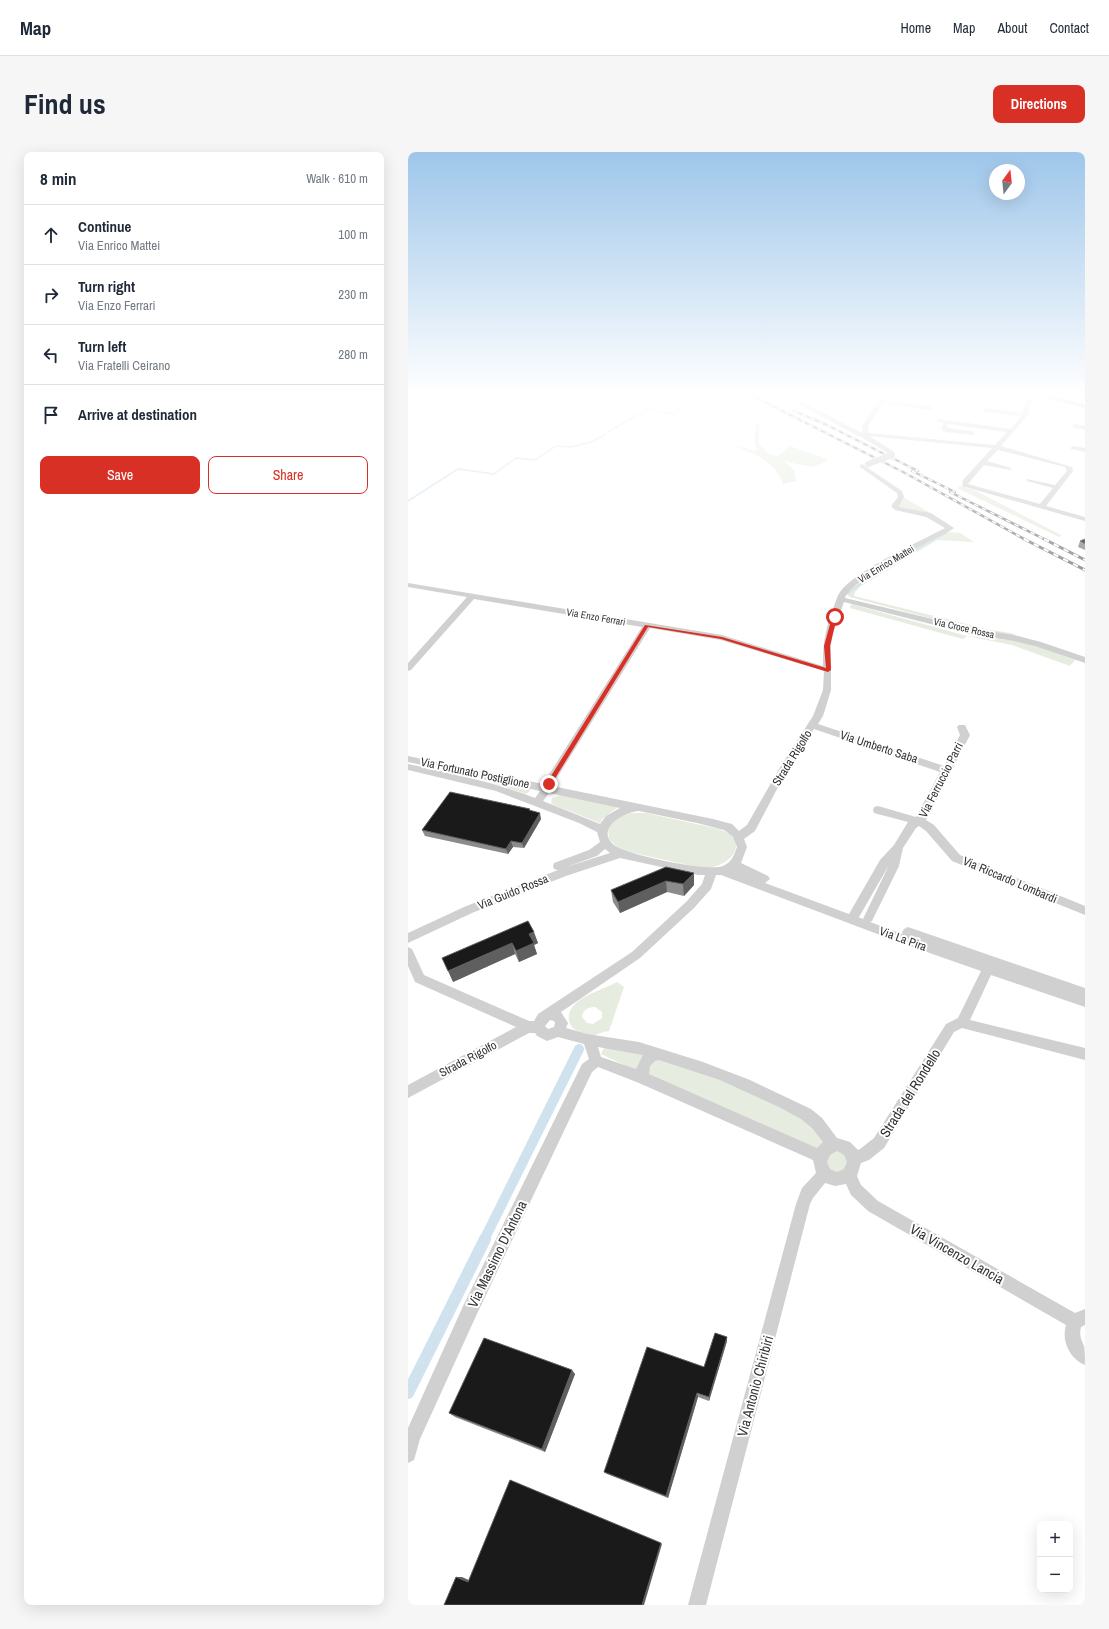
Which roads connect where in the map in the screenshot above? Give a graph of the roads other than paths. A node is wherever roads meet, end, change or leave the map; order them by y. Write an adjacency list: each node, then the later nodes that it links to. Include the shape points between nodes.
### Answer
1 (868, 464): 12 (street, Via Enrico Mattei, bridge, via 865,465 900,492 901,497 895,506 897,508 928,516 950,528 896,556 855,582 843,593)
2 (980, 464): 8 (street, via 964,481 964,485)
3 (989, 464): 5 (street)
4 (1062, 464): 7 (street, via 1070,468 1070,471)
5 (1010, 469)
6 (1028, 480): 7 (street)
7 (1057, 487): 8 (street)
8 (1041, 507): 9 (street)
9 (1085, 519)
10 (408, 585): 11 (street, Via Enzo Ferrari)
11 (472, 596): 13 (street, Via Enzo Ferrari); 15 (street)
12 (841, 599): 14 (street, Via Croce Rossa, via 970,631 1038,644); 16 (street, Via Enrico Mattei, via 828,639)
13 (647, 626): 16 (street, Via Enzo Ferrari, via 722,638); 23 (street)
14 (1085, 660)
15 (408, 668)
16 (828, 670): 17 (street, Strada Rigolfo, via 827,690)
17 (812, 725): 21 (street, Via Umberto Saba); 29 (street, Strada Rigolfo, via 782,771 751,828)
18 (962, 727): 21 (street, Via Ferruccio Parri, via 965,735)
19 (408, 759): 22 (street, Via Fortunato Postiglione)
20 (408, 767): 22 (street, Via Fortunato Postiglione)
21 (946, 770): 27 (street, Via Ferruccio Parri)
22 (460, 774): 23 (street, Via Fortunato Postiglione); 24 (street, Via Fortunato Postiglione)
23 (546, 788): 24 (street); 25 (street, Via Fortunato Postiglione)
24 (537, 803): 28 (street, Via Fortunato Postiglione)
25 (636, 808): 28 (street, via 619,813 606,823); 29 (street, Via Fortunato Postiglione, via 722,825 733,830)
26 (878, 810): 27 (street, Via Riccardo Lombardi)
27 (920, 822): 31 (street, Via Ferruccio Parri, via 912,825); 37 (street, Via Riccardo Lombardi, via 930,828 956,858)
28 (603, 830): 30 (street)
29 (739, 837): 33 (street, via 742,847)
30 (606, 843): 32 (street); 40 (street, Via Guido Rossa, via 588,855 452,909)
31 (898, 848): 35 (street, via 884,862); 36 (street, via 894,866)
32 (620, 854): 34 (street, Via La Pira, via 698,871); 41 (street, Via Guido Rossa, via 562,873 475,907)
33 (734, 864): 34 (street); 38 (street, Via La Pira, via 754,876)
34 (717, 872): 43 (street, Via La Pira); 45 (street, via 674,922 636,955)
35 (874, 880): 36 (street); 38 (street)
36 (885, 884): 39 (street)
37 (1085, 912)
38 (855, 914): 39 (street, Via La Pira)
39 (868, 918): 44 (street, Via La Pira)
40 (408, 930)
41 (408, 938)
42 (408, 952): 50 (street, via 419,978)
43 (988, 969): 46 (street, Via La Pira); 48 (street, Strada del Rondello)
44 (1085, 993)
45 (577, 994): 47 (street); 49 (street, via 565,1009)
46 (1085, 1002)
47 (545, 1016): 49 (street, via 555,1014); 50 (street)
48 (962, 1022): 53 (street); 59 (street, Strada del Rondello, via 950,1028 879,1143 864,1155)
49 (560, 1026): 50 (street, via 551,1035); 51 (street, via 570,1036)
50 (533, 1027): 56 (street, Strada Rigolfo)
51 (589, 1039): 52 (street); 54 (street)
52 (660, 1054): 55 (street, via 649,1057 644,1062); 57 (street, via 718,1073 796,1108 817,1123)
53 (1085, 1054)
54 (596, 1061): 55 (street); 64 (street, Via Massimo D'Antona, via 587,1068 473,1302 412,1438)
55 (643, 1078): 58 (street)
56 (408, 1092)
57 (834, 1145): 58 (street, via 825,1148); 59 (street, via 844,1147)
58 (820, 1156): 60 (street)
59 (854, 1158): 61 (street, via 854,1168)
60 (824, 1174): 61 (street, via 839,1180); 65 (street, Via Antonio Chiribiri, via 807,1193 803,1204)
61 (849, 1176): 62 (street, Via Vincenzo Lancia, via 856,1190 873,1206)
62 (1080, 1320): 63 (street, via 1071,1334 1076,1348)
63 (1085, 1357)
64 (408, 1454)
65 (697, 1605)

